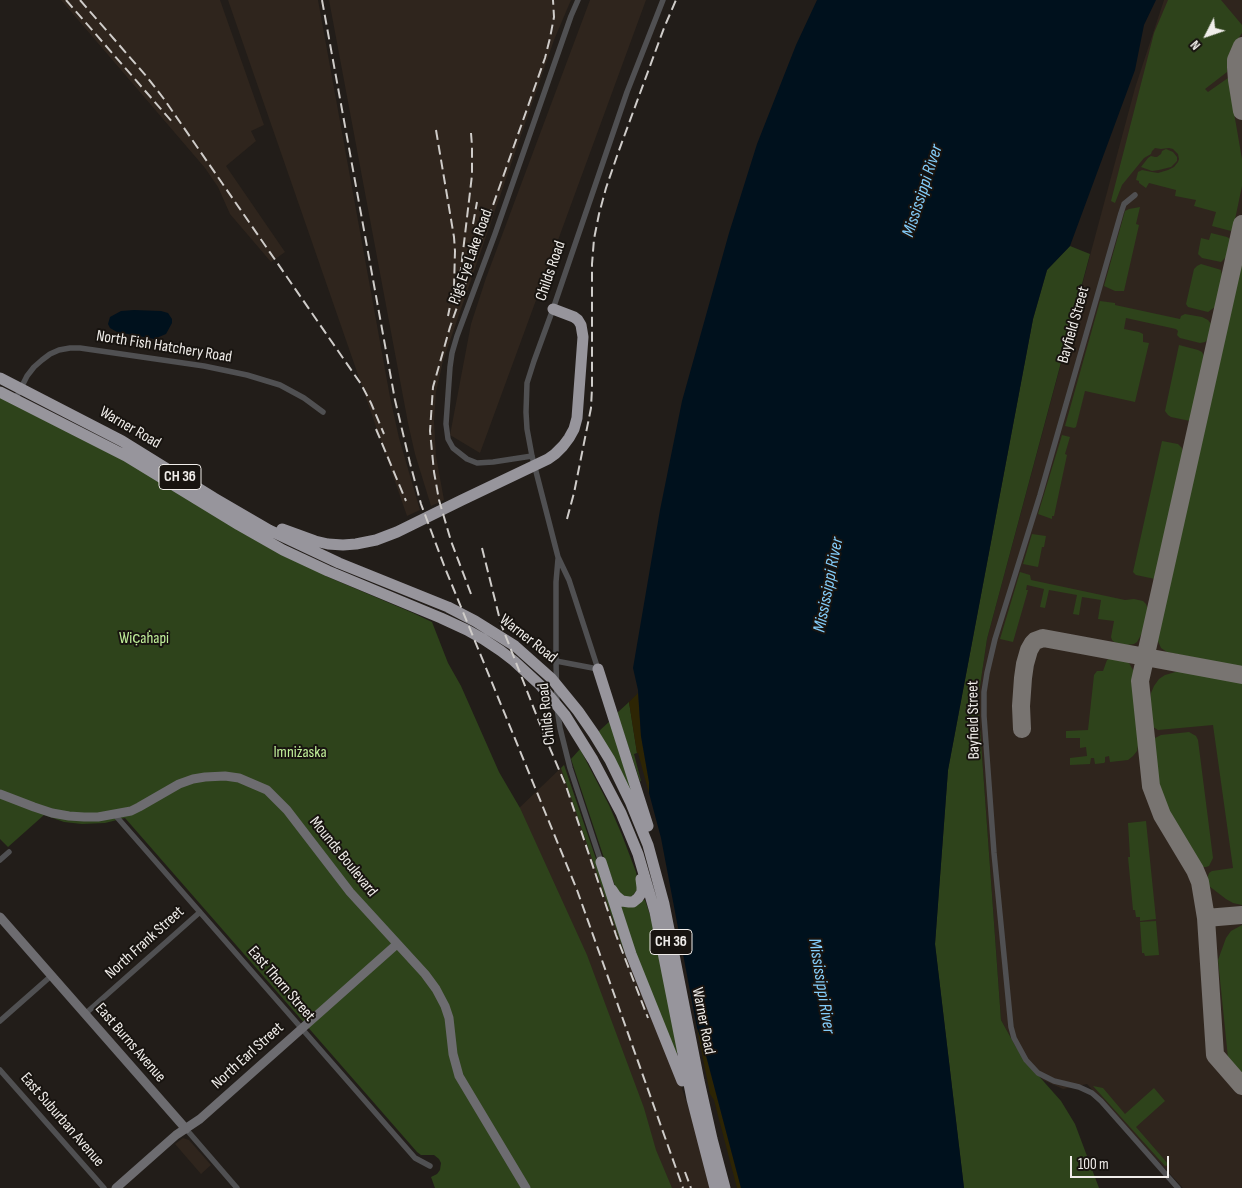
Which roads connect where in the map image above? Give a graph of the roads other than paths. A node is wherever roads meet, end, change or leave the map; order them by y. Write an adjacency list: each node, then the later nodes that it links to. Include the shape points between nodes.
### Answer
1 (578, 0): 10 (street, Pigs Eye Lake Road, via 457,336 450,367 446,424 453,448 477,463)
2 (663, 0): 4 (street, Childs Road, via 627,92)
3 (1135, 195): 39 (street, Bayfield Street, via 1124,204 1121,212 995,639 984,692 984,716 995,862 1014,1038 1026,1060 1038,1073 1087,1090 1096,1097)
4 (553, 309): 10 (street, Childs Road, via 528,384 526,412); 11 (highway, via 578,320 583,337 574,429 563,446 548,459 385,537 366,543 328,544)
5 (0, 378): 6 (highway, Warner Road / CH 36)
6 (20, 388): 8 (street, North Fish Hatchery Road); 9 (street, North Fish Hatchery Road, via 34,367 50,354 80,348 247,375 280,385); 11 (highway, Warner Road / CH 36, via 122,440)
7 (0, 392): 8 (highway, Warner Road / CH 36)
8 (15, 400): 17 (highway, Warner Road / CH 36, via 126,456 259,537 328,571 441,618 482,639 514,661 565,715 608,785)
9 (323, 412)
10 (532, 456): 12 (street, Childs Road)
11 (242, 515): 21 (highway, Warner Road / CH 36, via 339,563 448,607 488,628 540,667 578,711 602,747 630,801 650,853)
12 (558, 557): 13 (street, Childs Road); 14 (street, Childs Road, via 569,580)
13 (556, 661): 14 (street); 20 (street, Childs Road, via 557,708 565,752)
14 (598, 669): 21 (highway, via 646,821)
15 (0, 794): 16 (street, Mounds Boulevard, via 70,816)
16 (115, 815): 22 (street, East Thorn Street); 24 (street, Mounds Boulevard, via 140,807 179,784 205,776 239,778 253,783 267,790 287,810 350,892)
17 (627, 826): 20 (highway, via 642,884 642,892 637,899 626,902 616,896); 30 (highway, Warner Road / CH 36, via 655,912)
18 (9, 852): 19 (street)
19 (0, 860)
20 (601, 862): 30 (highway, via 631,954 674,1056)
21 (664, 904): 38 (highway, Warner Road / CH 36, via 697,1074)
22 (200, 912): 26 (street, North Frank Street); 28 (street, East Thorn Street)
23 (0, 918): 25 (street, East Burns Avenue)
24 (397, 944): 28 (street, North Earl Street); 36 (street, Mounds Boulevard, via 441,997 450,1022 459,1076)
25 (51, 976): 26 (street, East Burns Avenue); 27 (street)
26 (85, 1014): 31 (street, East Burns Avenue)
27 (0, 1021)
28 (302, 1028): 31 (street, North Earl Street); 32 (street, East Thorn Street, via 415,1158)
29 (0, 1070): 33 (street, East Suburban Avenue)
30 (699, 1128): 37 (highway, Warner Road / CH 36)
31 (186, 1129): 34 (street, North Earl Street); 35 (street, East Burns Avenue)
32 (430, 1166)
33 (104, 1188)
34 (116, 1188)
35 (237, 1188)
36 (526, 1188)
37 (715, 1188)
38 (726, 1188)
39 (1178, 1188)

